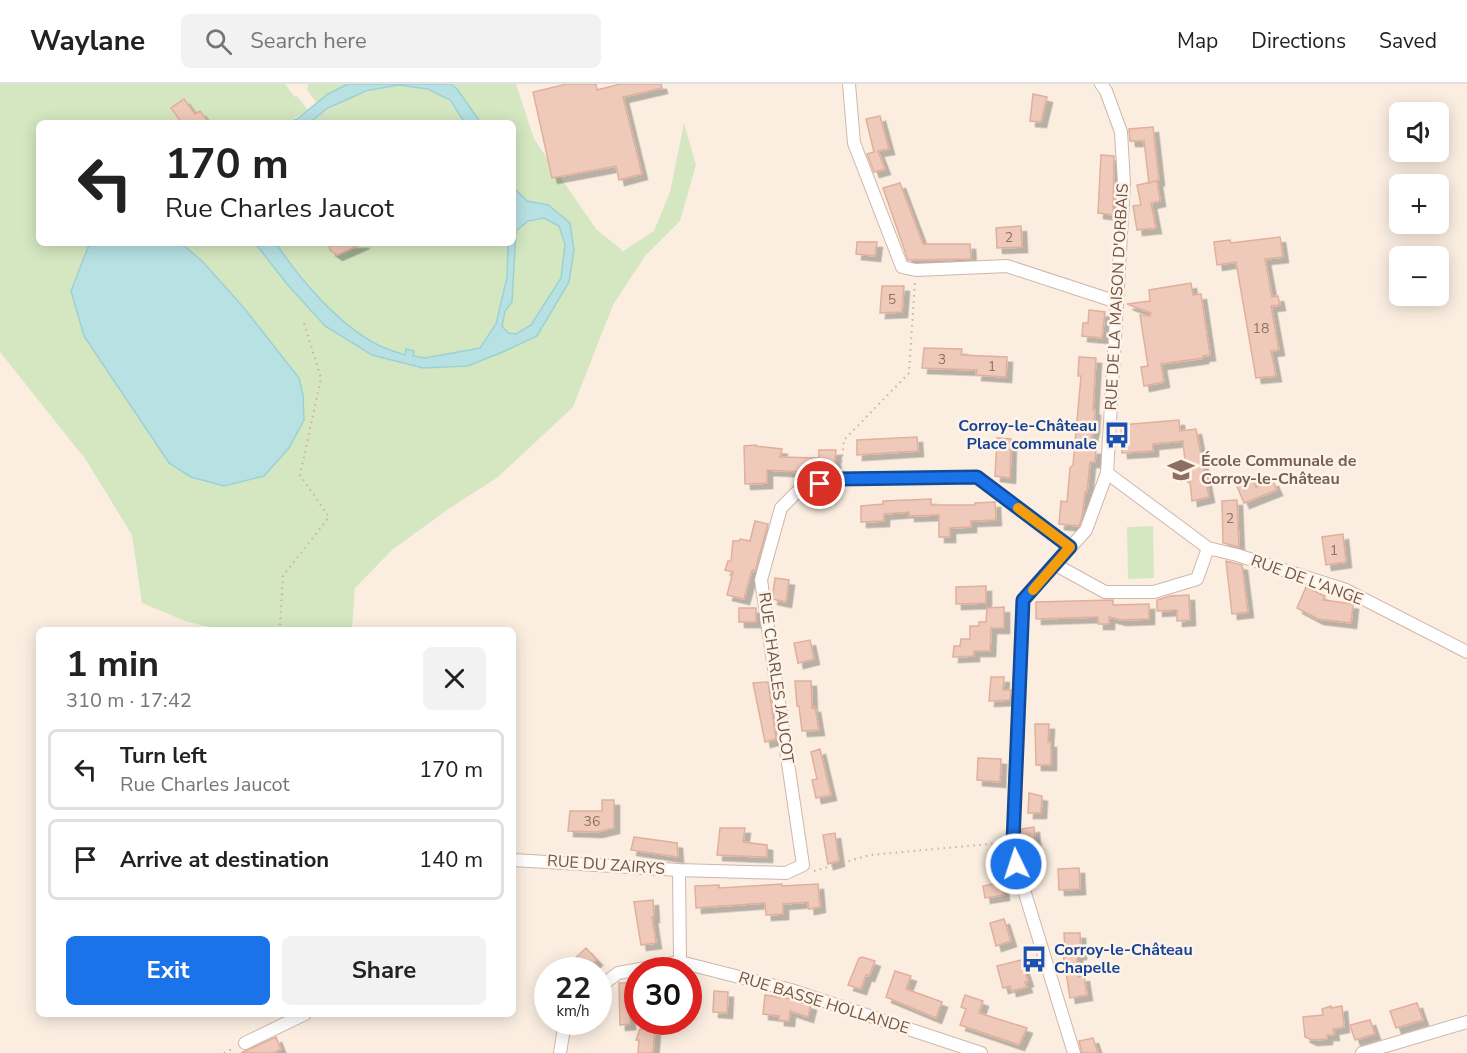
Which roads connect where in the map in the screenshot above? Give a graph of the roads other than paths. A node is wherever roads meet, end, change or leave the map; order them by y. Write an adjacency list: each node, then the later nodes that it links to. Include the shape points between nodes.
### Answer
1 (849, 84): 3 (street, via 854,143 902,267 916,270 1007,266)
2 (1101, 84): 3 (street, RUE DE LA MAISON D'ORBAIS, via 1120,132 1124,183)
3 (1118, 302): 4 (street, RUE DE LA MAISON D'ORBAIS)
4 (1107, 473): 5 (street, RUE DE LA MAISON D'ORBAIS, via 1086,530); 6 (street)
5 (1070, 547): 7 (street, RUE DE LA MAISON D'ORBAIS); 10 (street, RUE CHARLES JAUCOT, via 977,477 839,479 801,488 781,508 761,580 803,865 786,873)
6 (1208, 548): 7 (street, via 1197,579 1154,592 1105,592); 8 (street, RUE DE L'ANGE, via 1346,590)
7 (1056, 565): 19 (street, RUE DE LA MAISON D'ORBAIS, via 1023,600 1013,842 1016,864)
8 (1467, 652)
9 (516, 860): 10 (street, RUE DU ZAIRYS)
10 (679, 870): 11 (street, RUE DU ZAIRYS)
11 (680, 957)
12 (702, 968): 18 (street, RUE BASSE HOLLANDE, via 791,990)
13 (299, 1017): 16 (street)
14 (1467, 1022): 20 (street)
15 (563, 1035): 17 (street)
16 (245, 1043)
17 (560, 1053)
18 (981, 1053)
19 (1074, 1053)
20 (1362, 1053)

